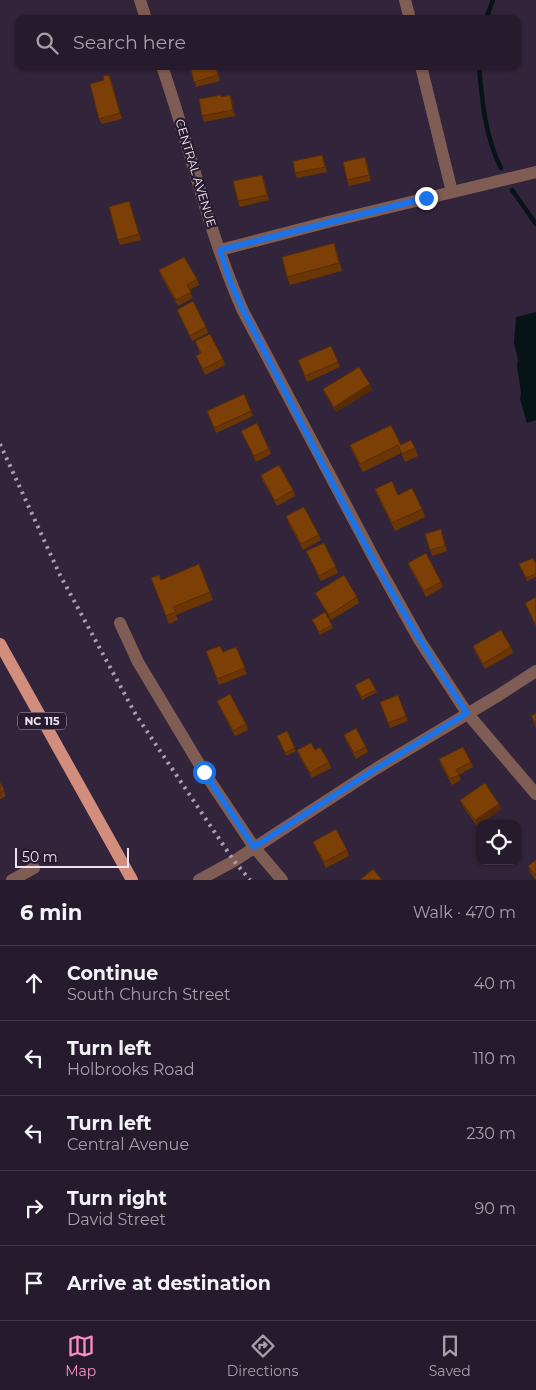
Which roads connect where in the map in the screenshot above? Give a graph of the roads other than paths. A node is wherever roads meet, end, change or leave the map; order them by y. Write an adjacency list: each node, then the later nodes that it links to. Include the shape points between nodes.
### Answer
1 (140, 0): 3 (street)
2 (405, 0): 4 (street)
3 (145, 15)
4 (409, 15)
5 (163, 70): 9 (street, CENTRAL AVENUE)
6 (422, 70): 8 (street)
7 (536, 172): 8 (street)
8 (452, 192): 9 (street)
9 (220, 250): 13 (street, CENTRAL AVENUE, via 243,310 376,562 420,641)
10 (120, 623): 15 (street, via 143,671)
11 (0, 644): 18 (main road, NC 115)
12 (536, 670): 13 (street)
13 (467, 713): 14 (street, CENTRAL AVENUE); 15 (street)
14 (536, 794)
15 (254, 847): 19 (street); 20 (street)
16 (34, 868): 17 (street)
17 (12, 880)
18 (132, 880)
19 (199, 880)
20 (282, 880)

